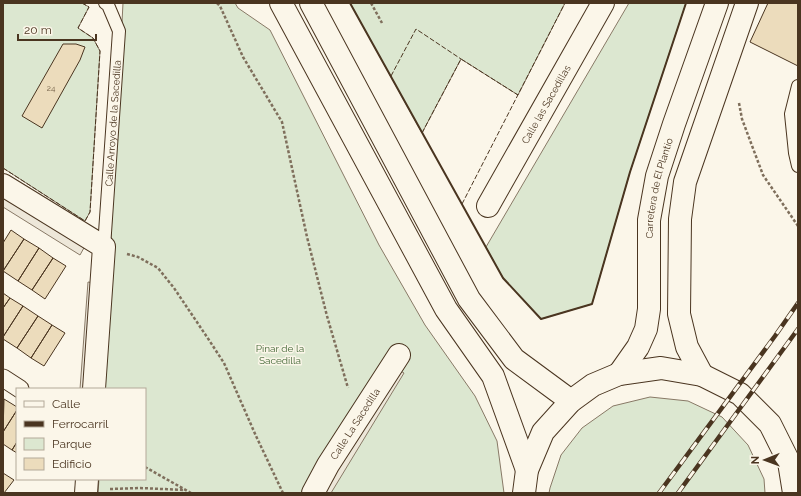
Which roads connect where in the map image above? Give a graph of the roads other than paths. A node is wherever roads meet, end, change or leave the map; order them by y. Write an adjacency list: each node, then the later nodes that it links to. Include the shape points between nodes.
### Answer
1 (105, 3): 11 (lane, Calle Arroyo de la Sacedilla, via 119,31)
2 (281, 3): 19 (main road, via 446,309 493,376)
3 (311, 3): 18 (main road, via 469,299 514,359)
4 (603, 3): 10 (main road, Calle las Sacedillas)
5 (717, 3): 13 (main road, Carretera de El Plantío, via 657,176 648,220 649,309 646,329 638,347)
6 (747, 3): 14 (main road, via 685,182 680,219 679,314 687,347)
7 (798, 86): 8 (lane, via 791,114)
8 (798, 166)
9 (3, 185): 11 (main road)
10 (488, 206)
11 (104, 248): 17 (main road, Calle Arroyo de la Sacedilla)
12 (399, 355): 20 (main road, Calle La Sacedilla, via 328,465)
13 (619, 374): 14 (main road, via 661,368); 18 (main road, via 593,385)
14 (702, 375): 22 (main road, via 740,394 770,424 789,462)
15 (3, 378): 16 (street)
16 (18, 388)
17 (94, 388)
18 (570, 401): 19 (main road, via 543,432)
19 (527, 470): 21 (main road)
20 (313, 493)
21 (524, 493)
22 (794, 493)

